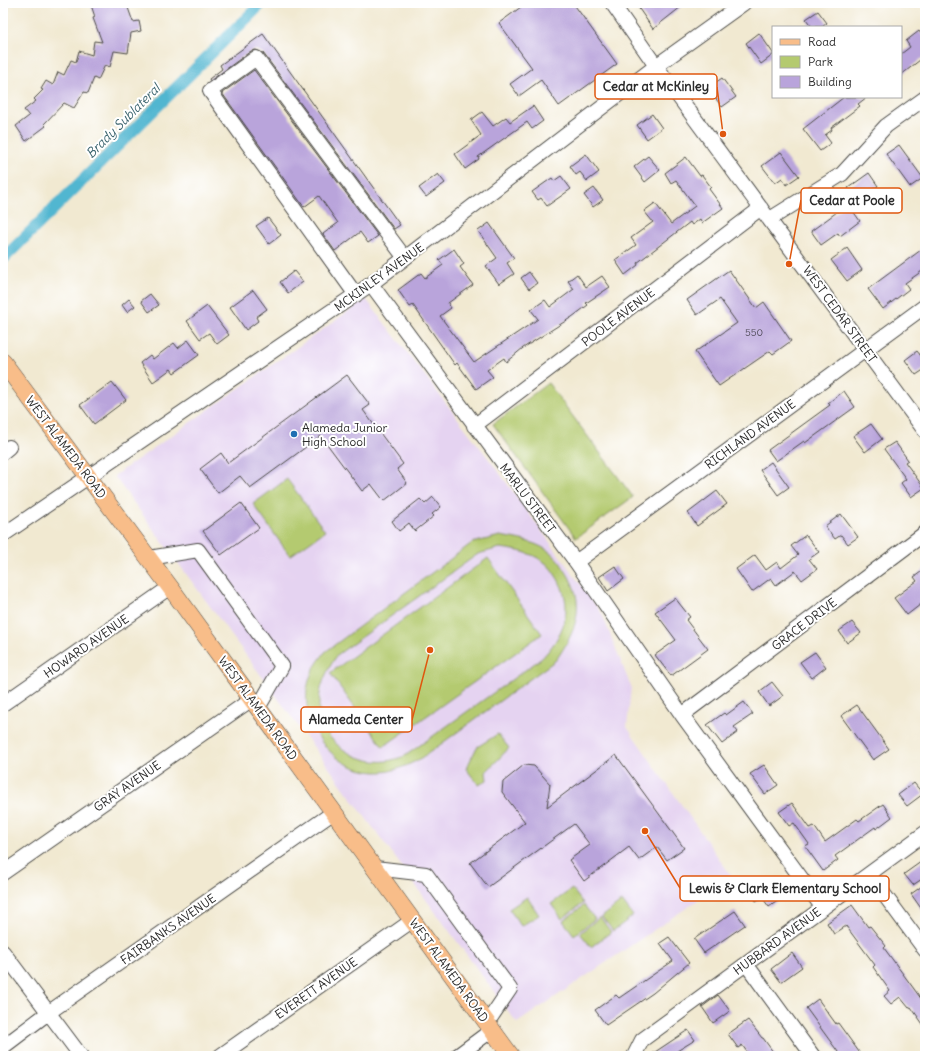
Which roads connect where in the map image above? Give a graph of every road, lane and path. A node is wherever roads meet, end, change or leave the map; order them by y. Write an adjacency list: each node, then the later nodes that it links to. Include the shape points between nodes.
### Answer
1 (612, 3): 3 (street, WEST CEDAR STREET)
2 (744, 3): 3 (street, MCKINLEY AVENUE)
3 (656, 66): 5 (street, WEST CEDAR STREET); 6 (street, MCKINLEY AVENUE)
4 (925, 98): 5 (street, POOLE AVENUE, via 886,126 842,174)
5 (766, 213): 10 (street, WEST CEDAR STREET); 12 (street, POOLE AVENUE)
6 (405, 258): 7 (street, MCKINLEY AVENUE); 8 (street, via 256,58 210,91)
7 (371, 284): 8 (street, MCKINLEY AVENUE); 12 (street, MARLU STREET)
8 (356, 295): 14 (street, MCKINLEY AVENUE)
9 (925, 306): 10 (street, RICHLAND AVENUE)
10 (866, 350): 13 (street, WEST CEDAR STREET); 18 (street, RICHLAND AVENUE)
11 (3, 362): 14 (main road, WEST ALAMEDA ROAD)
12 (474, 426): 18 (street, MARLU STREET)
13 (925, 430)
14 (88, 476): 16 (street, MCKINLEY AVENUE); 17 (main road, WEST ALAMEDA ROAD)
15 (925, 533): 22 (street, GRACE DRIVE)
16 (3, 535)
17 (149, 558): 19 (main road, WEST ALAMEDA ROAD); 21 (street, via 198,550 282,666)
18 (576, 562): 22 (street, MARLU STREET)
19 (170, 587): 20 (street, HOWARD AVENUE); 21 (main road, WEST ALAMEDA ROAD)
20 (3, 704)
21 (255, 704): 23 (main road, WEST ALAMEDA ROAD); 26 (street, GRAY AVENUE)
22 (682, 715): 28 (street, MARLU STREET)
23 (334, 812): 25 (main road, WEST ALAMEDA ROAD); 33 (street, FAIRBANKS AVENUE)
24 (925, 833): 27 (street, HUBBARD AVENUE)
25 (375, 868): 29 (main road, WEST ALAMEDA ROAD); 34 (street, via 426,874 510,989)
26 (3, 873)
27 (869, 874): 28 (street, HUBBARD AVENUE); 30 (street)
28 (823, 908): 32 (street, HUBBARD AVENUE)
29 (413, 920): 34 (main road, WEST ALAMEDA ROAD); 38 (street, EVERETT AVENUE)
30 (925, 950)
31 (3, 952): 33 (street)
32 (746, 964): 36 (street, HUBBARD AVENUE, via 642,1040); 41 (street)
33 (48, 1013): 35 (street, FAIRBANKS AVENUE); 37 (street)
34 (490, 1027): 39 (street); 40 (main road, WEST ALAMEDA ROAD)
35 (3, 1048)
36 (634, 1055)
37 (81, 1056)
38 (220, 1056)
39 (457, 1056)
40 (511, 1056)
41 (813, 1056)

